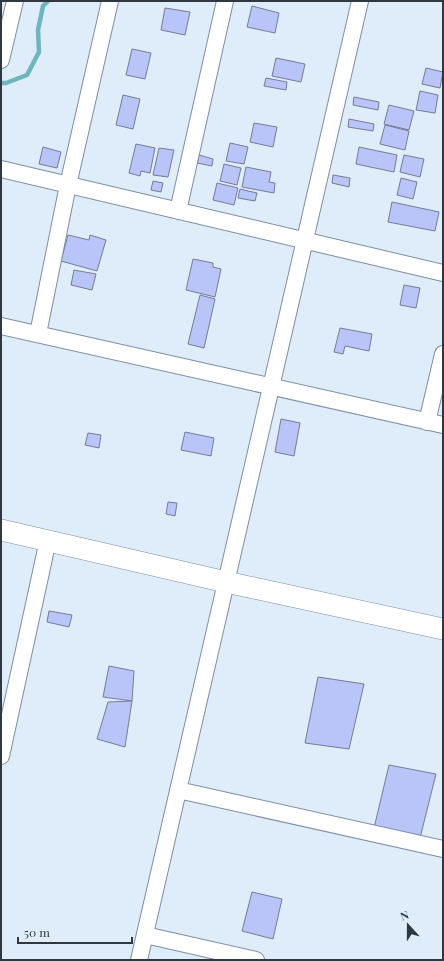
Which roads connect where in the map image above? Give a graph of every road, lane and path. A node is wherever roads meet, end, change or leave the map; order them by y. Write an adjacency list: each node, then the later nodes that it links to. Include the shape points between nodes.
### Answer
1 (15, 1): 5 (street)
2 (110, 1): 7 (street)
3 (225, 1): 8 (street)
4 (360, 1): 9 (street)
5 (1, 60)
6 (1, 169): 7 (street)
7 (68, 185): 8 (street); 12 (street)
8 (178, 211): 9 (street)
9 (305, 241): 10 (street); 14 (street)
10 (443, 273)
11 (1, 326): 12 (street)
12 (38, 334): 14 (street)
13 (443, 354): 15 (street)
14 (271, 387): 15 (street); 18 (street)
15 (435, 424)
16 (1, 530): 17 (main road)
17 (48, 540): 18 (main road); 20 (street)
18 (226, 582): 19 (main road); 21 (street)
19 (443, 629)
20 (1, 753)
21 (178, 790): 22 (street); 23 (street)
22 (443, 849)
23 (145, 935): 24 (street); 25 (street)
24 (139, 960)
25 (256, 960)

